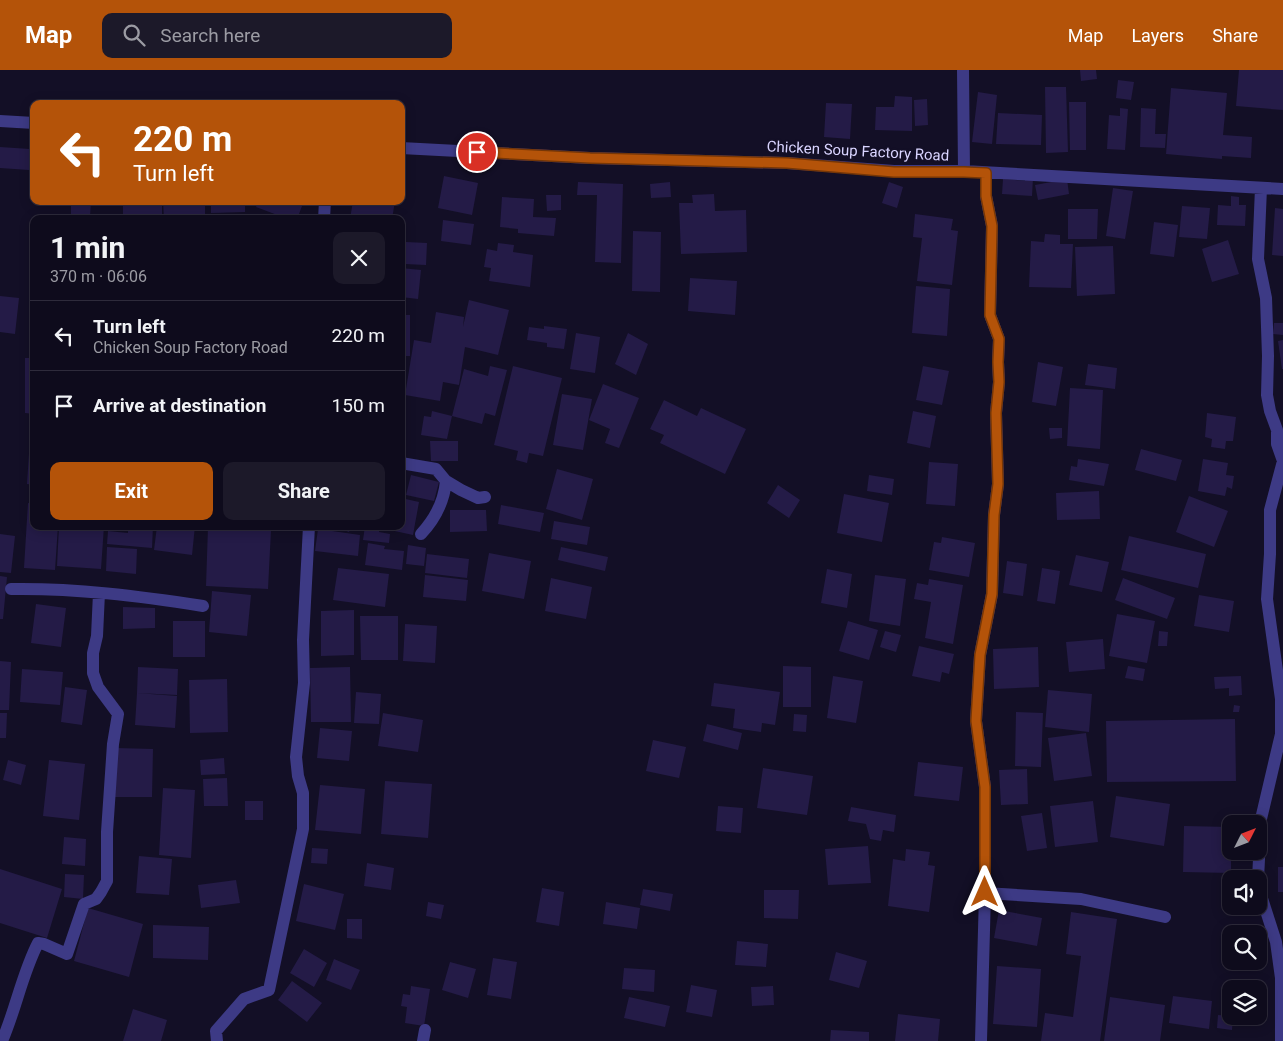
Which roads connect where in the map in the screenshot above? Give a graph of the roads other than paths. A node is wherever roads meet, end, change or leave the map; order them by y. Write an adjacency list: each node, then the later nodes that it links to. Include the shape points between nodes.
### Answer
1 (963, 70): 5 (street)
2 (0, 121): 3 (street)
3 (30, 123)
4 (405, 148): 5 (street, Chicken Soup Factory Road, via 590,158 787,163 894,172)
5 (964, 172): 6 (street, Chicken Soup Factory Road)
6 (986, 173): 7 (street, Chicken Soup Factory Road); 18 (street, via 986,196 992,226 990,315 999,339 999,382 992,594 980,655 976,721 985,787)
7 (1261, 188): 8 (street, Chicken Soup Factory Road); 17 (street, via 1258,259 1266,298 1267,395 1283,461 1270,510 1267,599 1281,699 1281,734 1261,819)
8 (1283, 190)
9 (405, 463): 10 (street, via 436,468)
10 (446, 481): 11 (street, via 478,498); 13 (street, via 438,510)
11 (486, 497)
12 (310, 530): 22 (street, via 303,640 304,683 296,756 303,793 302,830 269,990 244,999 216,1031)
13 (421, 534)
14 (11, 589): 15 (street)
15 (99, 593): 16 (street); 21 (street, via 93,673 98,687 118,714 107,832 107,881 96,899 84,904 67,954 38,943 29,960)
16 (203, 606)
17 (1258, 870)
18 (985, 892): 20 (street, via 1081,900); 23 (street)
19 (1267, 914): 24 (street, via 1276,942 1281,978)
20 (1165, 917)
21 (2, 1041)
22 (217, 1041)
23 (980, 1041)
24 (1281, 1041)

